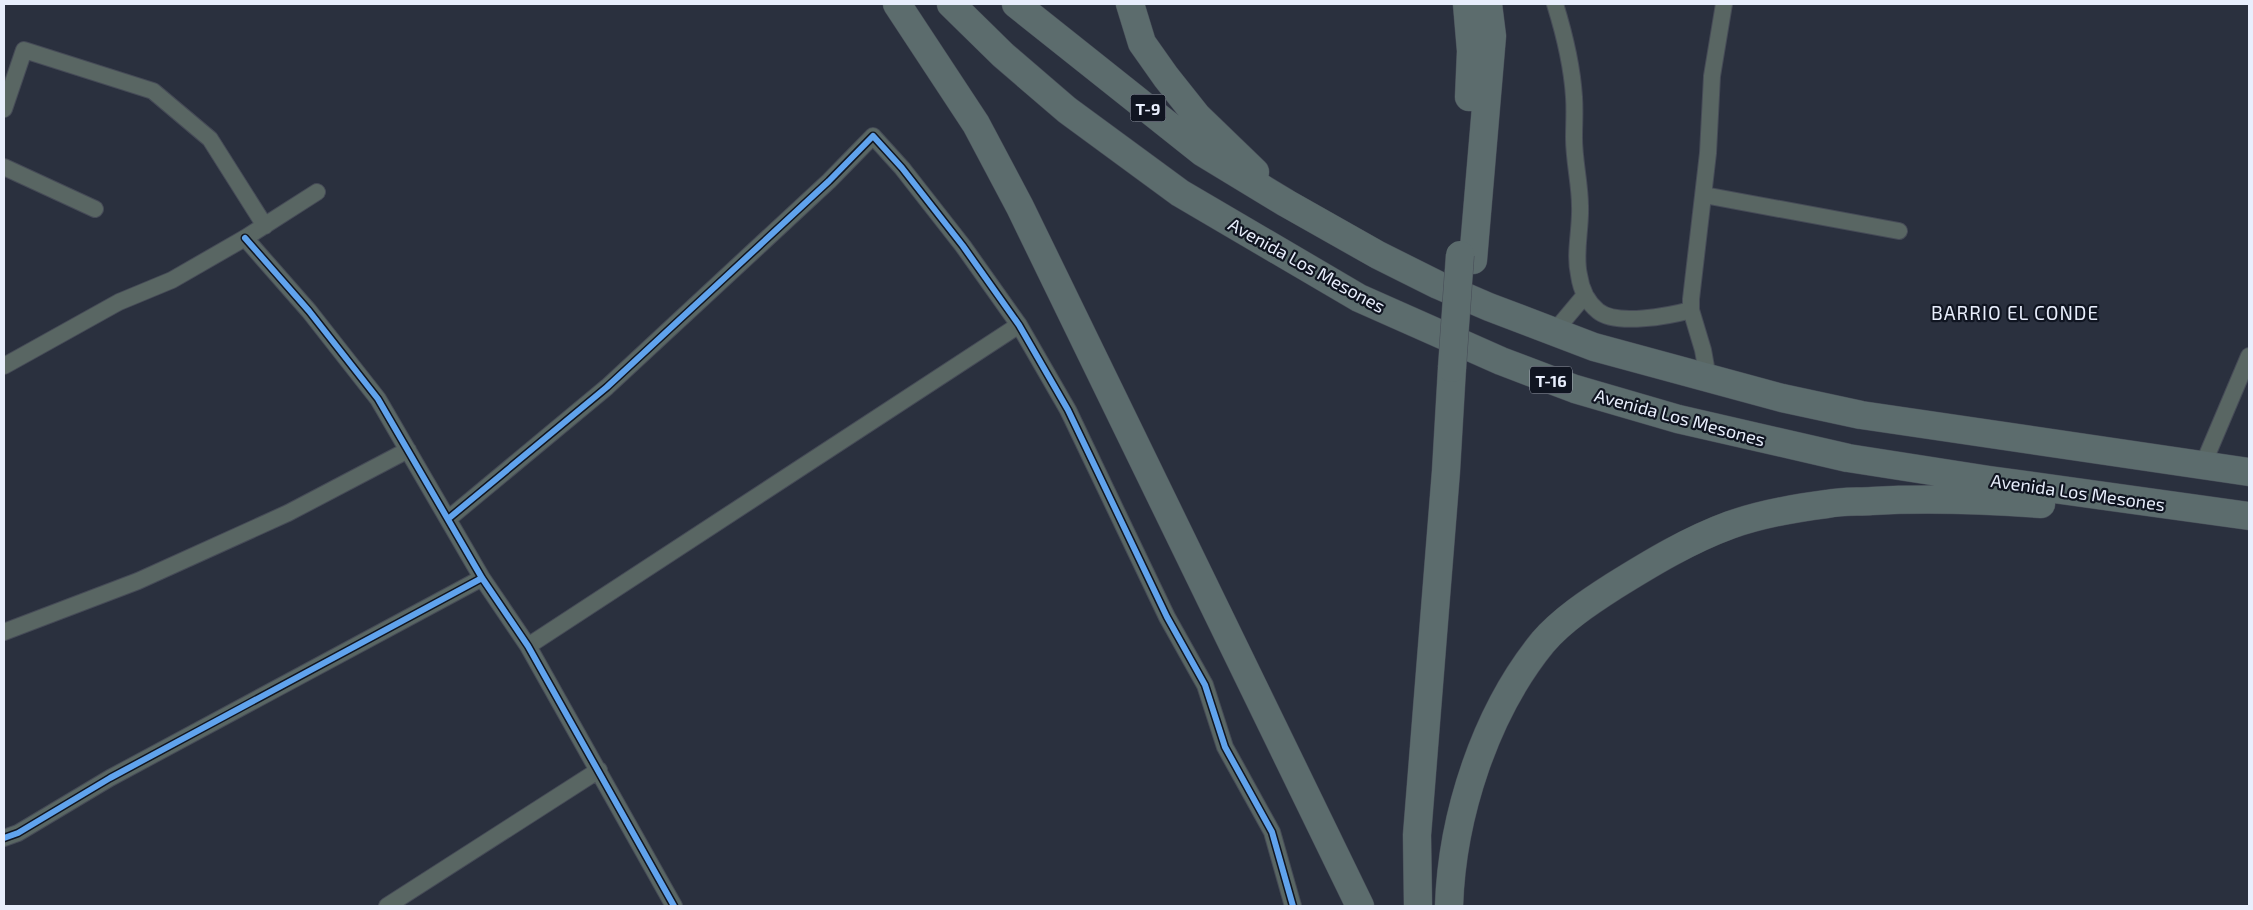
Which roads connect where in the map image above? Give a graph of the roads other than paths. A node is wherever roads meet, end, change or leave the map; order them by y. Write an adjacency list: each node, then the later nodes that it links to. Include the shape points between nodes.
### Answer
1 (897, 4): 41 (highway, via 976,124 1020,207)
2 (951, 4): 30 (highway, Avenida Los Mesones / T-16, via 1067,110 1180,193 1359,298 1501,361 1575,389 1678,419 1848,458)
3 (1016, 4): 13 (highway, T-9, via 1202,152)
4 (1130, 4): 13 (highway, via 1142,42 1166,77 1197,116)
5 (1467, 4): 18 (highway, via 1471,51)
6 (1488, 4): 18 (highway, via 1492,36)
7 (1555, 4): 19 (street, via 1567,48 1574,95 1580,208 1577,261)
8 (1724, 4): 12 (street, via 1712,76)
9 (4, 109): 15 (street, via 24,50 153,91 210,139)
10 (4, 167): 14 (street)
11 (317, 192): 15 (street)
12 (1704, 195): 16 (street); 20 (street)
13 (1286, 204): 22 (highway, T-16, via 1438,285)
14 (95, 209)
15 (264, 226): 17 (street)
16 (1899, 231)
17 (246, 238): 24 (street, via 172,280 119,302); 27 (street, via 378,399)
18 (1467, 258): 25 (highway)
19 (1585, 295): 20 (street, via 1597,310 1614,317 1650,317); 22 (street)
20 (1691, 310): 26 (street)
21 (1019, 325): 32 (street, via 957,238 873,136 829,181 607,387); 35 (street); 40 (street, via 1068,410 1167,617 1205,684 1225,747 1272,832)
22 (1554, 332): 26 (highway, T-16, via 1594,347)
23 (2249, 356): 28 (street)
24 (4, 366)
25 (1460, 370): 42 (highway, via 1446,471 1417,835); 43 (highway, via 1436,804)
26 (1708, 378): 28 (highway, T-16, via 1861,415)
27 (408, 450): 32 (street); 34 (street, via 288,513 147,577)
28 (2202, 467): 29 (highway, T-16)
29 (2249, 472)
30 (2203, 509): 31 (highway, Avenida Los Mesones / T-16); 44 (highway, via 1932,499 1829,503 1731,525 1672,551 1593,599 1568,619 1544,641 1511,688 1474,770 1459,821)
31 (2249, 516)
32 (448, 519): 33 (street)
33 (482, 578): 35 (street); 37 (street)
34 (4, 632)
35 (528, 646): 36 (street)
36 (599, 770): 38 (street); 39 (street)
37 (4, 838)
38 (387, 906)
39 (674, 906)
40 (1293, 906)
41 (1360, 906)
42 (1418, 906)
43 (1436, 906)
44 (1449, 906)

